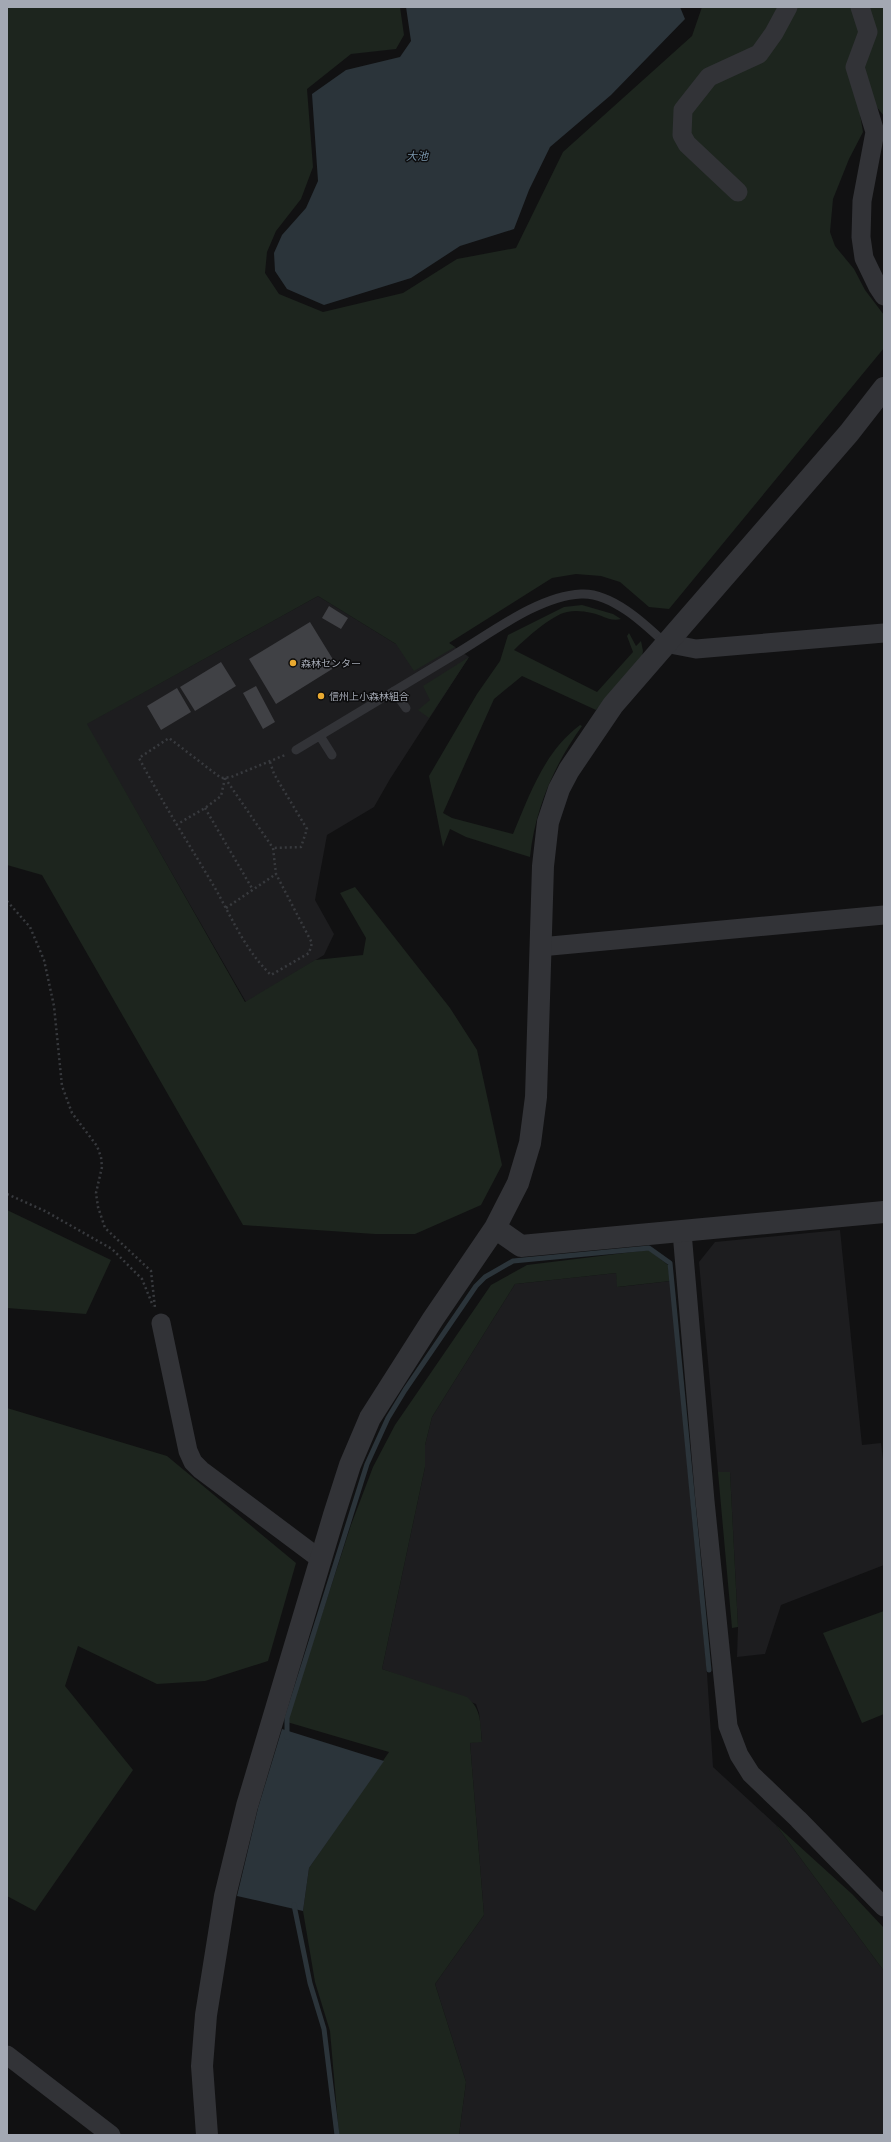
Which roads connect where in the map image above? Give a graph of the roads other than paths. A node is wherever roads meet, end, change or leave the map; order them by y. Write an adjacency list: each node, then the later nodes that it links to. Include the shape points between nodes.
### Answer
1 (788, 7): 3 (street, via 759,54 709,77 683,110 682,135 688,144)
2 (860, 7): 4 (street, via 868,32 855,67 875,132 862,201 861,237 864,258)
3 (738, 192)
4 (884, 296)
5 (884, 388): 7 (street, via 850,433)
6 (884, 633): 7 (street, via 696,649)
7 (666, 643): 8 (lane, via 633,614 615,604 582,594 562,597 511,621); 14 (street, via 614,705 583,748 559,789 546,836)
8 (394, 692): 9 (lane); 10 (lane)
9 (406, 708)
10 (320, 736): 11 (lane); 12 (lane)
11 (296, 750)
12 (332, 755)
13 (884, 915): 14 (street)
14 (540, 947): 16 (street, via 536,1097 530,1143 518,1183)
15 (884, 1212): 17 (street)
16 (494, 1228): 17 (street, via 521,1246); 19 (street, via 370,1418 350,1465)
17 (682, 1232): 20 (street, via 728,1726 739,1755 751,1774)
18 (158, 1316): 19 (street, via 185,1441 193,1462)
19 (320, 1559): 23 (street, via 246,1806 225,1896 206,2015 202,2066)
20 (884, 1907)
21 (7, 2055): 22 (street)
22 (110, 2135)
23 (207, 2135)

